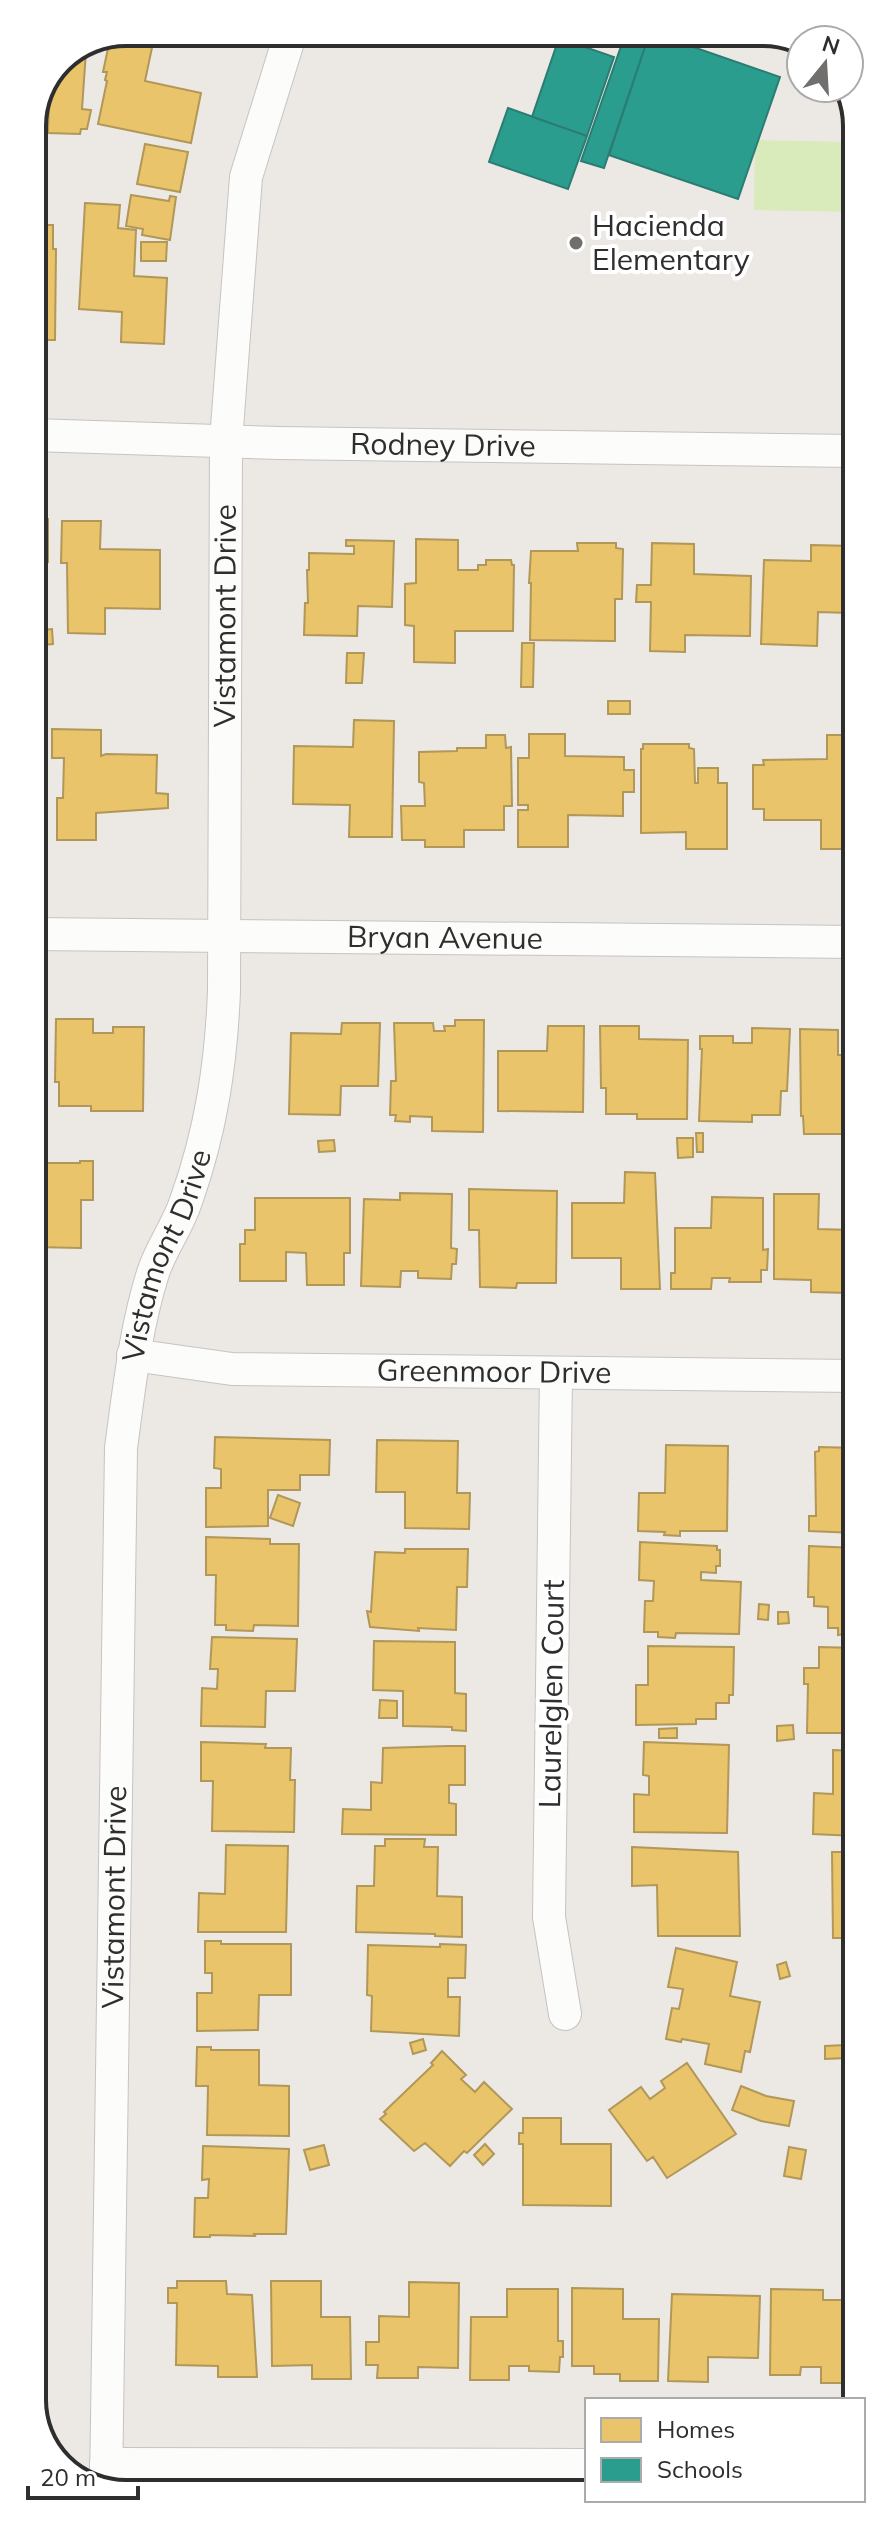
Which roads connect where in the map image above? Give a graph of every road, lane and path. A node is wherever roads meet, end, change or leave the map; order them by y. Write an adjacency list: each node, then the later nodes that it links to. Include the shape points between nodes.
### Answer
1 (287, 46): 3 (street, Vistamont Drive, via 246,177)
2 (46, 435): 3 (street, Rodney Drive)
3 (226, 441): 4 (street, Rodney Drive); 6 (street, Vistamont Drive)
4 (843, 451)
5 (46, 934): 6 (street, Bryan Avenue)
6 (223, 934): 7 (street, Bryan Avenue); 8 (street, Vistamont Drive, via 222,1050 208,1134 185,1205 153,1271)
7 (843, 942)
8 (133, 1355): 9 (street, Greenmoor Drive, via 232,1369); 13 (street, Vistamont Drive, via 121,1448)
9 (556, 1373): 10 (street, Greenmoor Drive); 11 (street, Laurelglen Court, via 549,1917)
10 (843, 1376)
11 (565, 2014)
12 (585, 2465): 13 (street)
13 (106, 2476)

